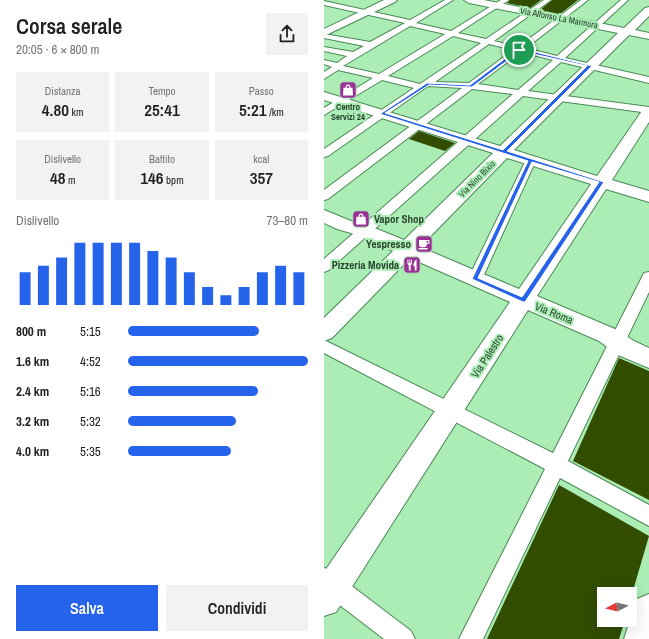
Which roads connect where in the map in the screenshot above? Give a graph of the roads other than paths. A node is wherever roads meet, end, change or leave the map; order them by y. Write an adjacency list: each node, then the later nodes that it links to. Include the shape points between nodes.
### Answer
1 (331, 0): 8 (street)
2 (392, 0): 11 (street)
3 (450, 0): 14 (street)
4 (469, 0): 9 (street, Via Alfonso La Marmora)
5 (548, 0): 12 (street)
6 (585, 0): 13 (street)
7 (625, 0): 15 (street)
8 (324, 3): 11 (street)
9 (502, 3): 12 (street, Via Alfonso La Marmora); 17 (street)
10 (649, 10): 16 (street, Via Nino Bixio)
11 (367, 12): 14 (street); 18 (street)
12 (530, 12): 13 (street, Via Alfonso La Marmora); 20 (street)
13 (559, 18): 15 (street, Via Alfonso La Marmora); 23 (street)
14 (409, 22): 17 (street); 21 (street)
15 (597, 25): 16 (street, Via Alfonso La Marmora); 25 (street)
16 (626, 31): 19 (street, Via Alfonso La Marmora); 28 (street, Via Nino Bixio)
17 (450, 34): 20 (street); 30 (street)
18 (324, 35): 21 (street)
19 (649, 36)
20 (487, 42): 23 (street); 32 (street)
21 (372, 45): 24 (street)
22 (324, 49): 24 (street)
23 (519, 50): 25 (street); 33 (street)
24 (354, 55): 27 (street)
25 (560, 59): 28 (street); 34 (street)
26 (324, 62): 27 (street)
27 (338, 66): 29 (street); 30 (street)
28 (590, 66): 31 (street); 36 (street, Via Nino Bixio)
29 (324, 76)
30 (379, 77): 32 (street); 37 (street)
31 (649, 80)
32 (426, 86): 33 (street); 40 (street)
33 (471, 86): 34 (street); 41 (street)
34 (520, 93): 36 (street); 42 (street)
35 (324, 96): 37 (street)
36 (558, 97): 38 (street); 43 (street, Via Nino Bixio)
37 (341, 101): 39 (street); 40 (street)
38 (649, 110): 46 (street, Via Palestro)
39 (324, 112)
40 (382, 114): 41 (street); 44 (street)
41 (418, 125): 42 (street); 47 (street)
42 (466, 140): 43 (street); 50 (street)
43 (504, 151): 45 (street); 51 (street, Via Nino Bixio)
44 (324, 154)
45 (530, 160): 46 (street); 54 (street)
46 (602, 182): 48 (street); 55 (street, Via Palestro)
47 (324, 196)
48 (649, 197)
49 (324, 216): 50 (street, Via Roma)
50 (365, 231): 51 (street, Via Roma); 52 (street)
51 (407, 249): 54 (street, Via Roma); 56 (street, Via Nino Bixio)
52 (324, 267)
53 (649, 277): 57 (street)
54 (475, 279): 55 (street, Via Roma)
55 (523, 300): 57 (street, Via Roma); 60 (street, Via Palestro)
56 (324, 332)
57 (618, 342): 59 (street, Via Roma); 61 (street)
58 (324, 346): 60 (street)
59 (649, 358)
60 (450, 412): 61 (street); 63 (street, Via Palestro)
61 (556, 465): 62 (street); 66 (street)
62 (649, 516)
63 (327, 589): 65 (street)
64 (649, 611): 67 (street)
65 (403, 639)
66 (471, 639)
67 (641, 639)

